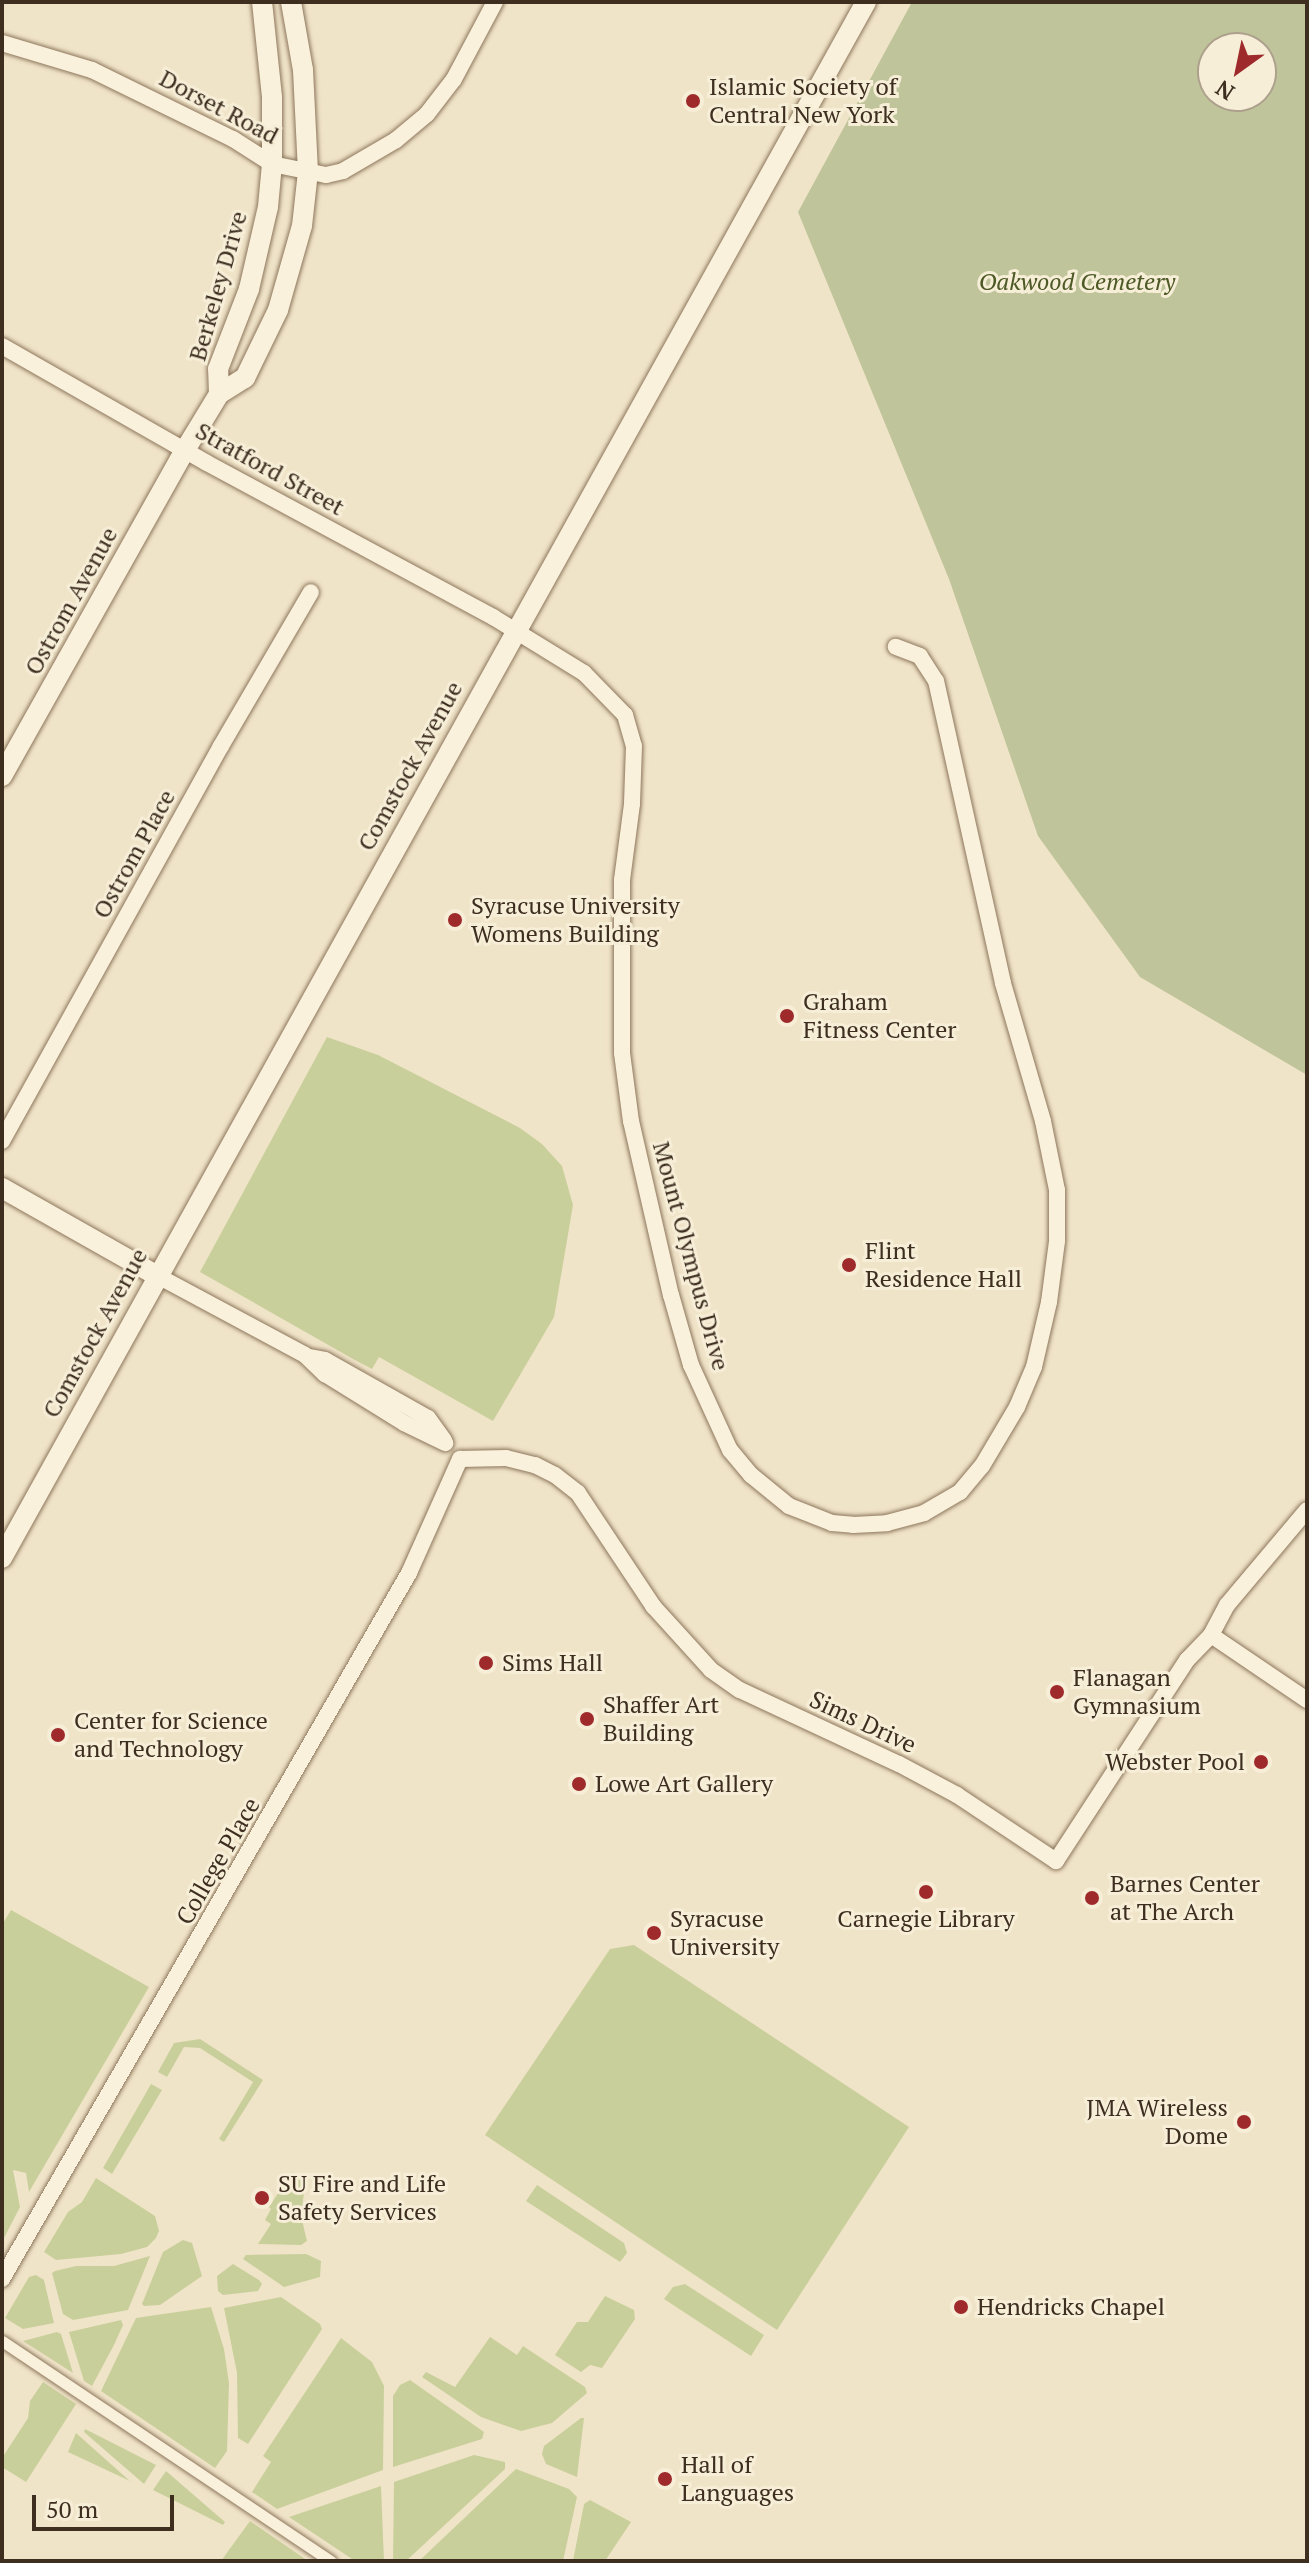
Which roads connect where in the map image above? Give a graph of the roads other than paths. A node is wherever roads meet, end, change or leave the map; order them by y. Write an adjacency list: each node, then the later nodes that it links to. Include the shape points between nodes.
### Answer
1 (262, 2): 6 (street, Berkeley Drive, via 272,97)
2 (291, 2): 7 (street, Berkeley Drive, via 303,70)
3 (495, 2): 7 (street, Dorset Road, via 454,79 409,130 343,171)
4 (866, 2): 12 (street, Comstock Avenue)
5 (2, 43): 6 (street, Dorset Road, via 92,70 233,139)
6 (272, 164): 7 (street, Dorset Road); 9 (street, Berkeley Drive, via 260,253 218,369)
7 (308, 172): 9 (street, Berkeley Drive, via 302,226 278,310 245,378)
8 (2, 346): 10 (street, Stratford Street)
9 (219, 394): 10 (street, Berkeley Drive)
10 (185, 450): 12 (street, Stratford Street); 14 (street, Ostrom Avenue)
11 (311, 592): 15 (street, Ostrom Place)
12 (516, 631): 13 (street, Mount Olympus Drive, via 584,673 612,698 625,715 634,746 622,880 622,1053 634,1136 691,1365 721,1434 751,1475 789,1506 832,1523 853,1525 924,1513 960,1492 982,1466 1034,1367 1057,1241 1057,1190 1043,1121 1003,983 936,681 920,656); 17 (street, Comstock Avenue)
13 (896, 647)
14 (2, 776)
15 (2, 1141)
16 (2, 1188): 17 (street)
17 (156, 1275): 18 (street, via 305,1355 325,1374 445,1443); 20 (street, Comstock Avenue)
18 (460, 1459): 21 (street, Sims Drive, via 506,1458 555,1475 578,1493 653,1606 711,1670 740,1690 957,1795 1056,1861 1187,1660); 23 (street, College Place, via 409,1573)
19 (1307, 1510): 21 (street, via 1227,1605)
20 (2, 1558)
21 (1211, 1635): 22 (street)
22 (1307, 1700)
23 (2, 2279)
24 (2, 2341): 25 (street)
25 (331, 2561)

